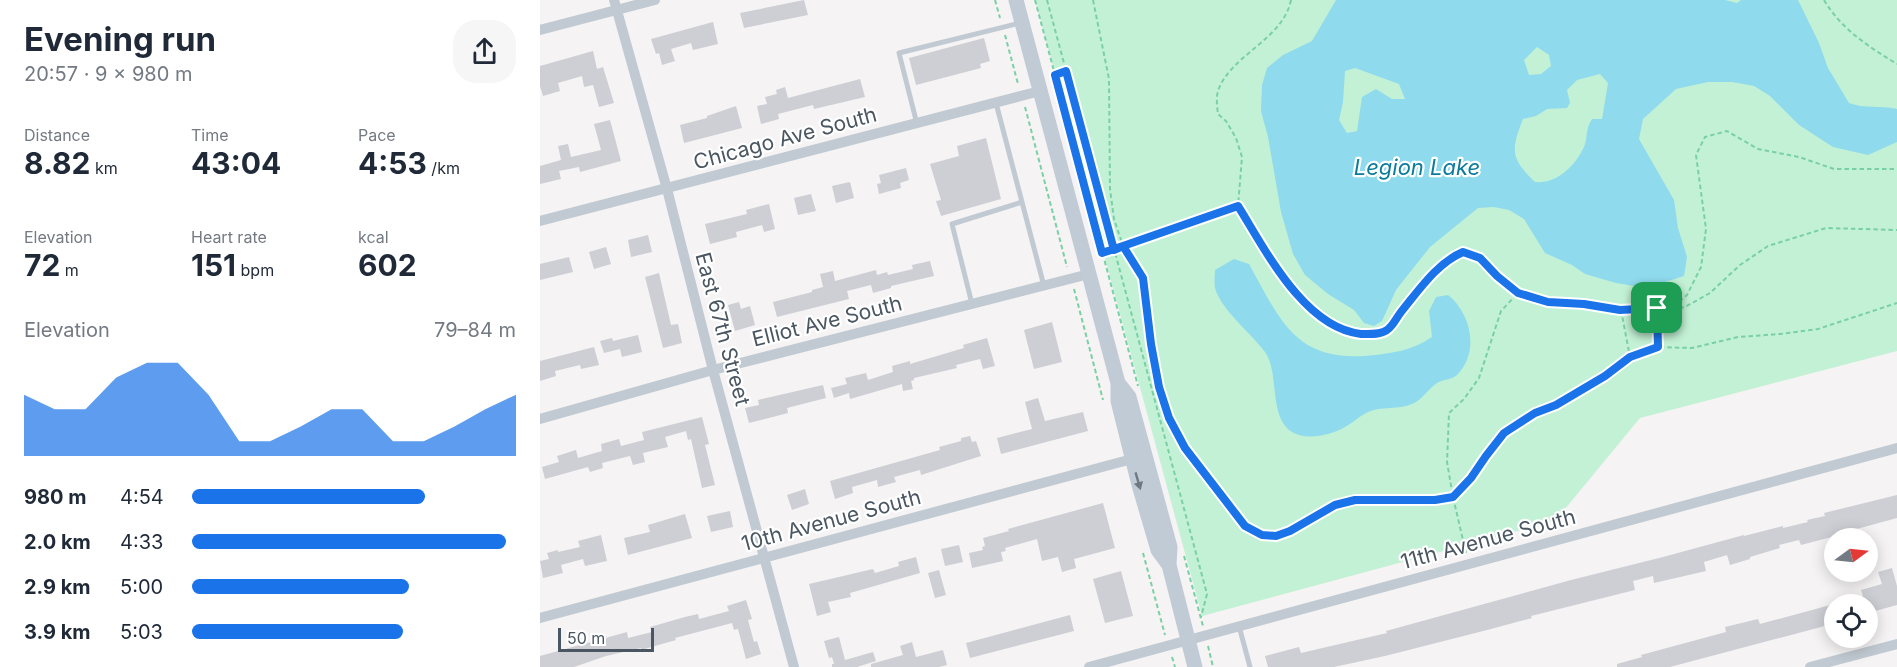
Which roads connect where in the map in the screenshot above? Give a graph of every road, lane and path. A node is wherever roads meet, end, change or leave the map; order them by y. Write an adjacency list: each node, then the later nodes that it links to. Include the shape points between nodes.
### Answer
1 (655, 0): 9 (street)
2 (995, 0): 11 (path)
3 (1016, 0): 10 (main road)
4 (1035, 0): 15 (path)
5 (1047, 0): 14 (path)
6 (1093, 0): 26 (path, via 1109,79 1110,189)
7 (1291, 0): 23 (path, via 1278,26 1226,75 1217,92 1218,114 1236,138 1242,157)
8 (1824, 0): 13 (path, via 1832,14 1864,44)
9 (615, 5): 12 (street); 21 (street, East 67th Street)
10 (1022, 22): 11 (lane); 16 (main road)
11 (1003, 27): 17 (path); 19 (lane, via 899,53)
12 (540, 30)
13 (1897, 64)
14 (1066, 71): 15 (path); 27 (path)
15 (1053, 75): 28 (path)
16 (1040, 91): 17 (street, Chicago Ave South); 29 (main road)
17 (1022, 96): 18 (street, Chicago Ave South); 30 (path)
18 (996, 103): 19 (street, Chicago Ave South); 22 (lane)
19 (917, 124): 21 (street, Chicago Ave South)
20 (1897, 169): 37 (path, via 1834,169 1758,149 1727,131 1705,137 1696,155 1706,229 1701,267 1687,295)
21 (667, 189): 24 (street, Chicago Ave South); 40 (street, East 67th Street)
22 (1022, 202): 31 (lane); 34 (lane, via 952,224)
23 (1238, 206): 26 (path); 32 (path, via 1283,279 1326,321 1346,332 1374,335 1387,330 1421,286 1452,257 1463,252 1480,258)
24 (540, 221)
25 (1897, 230): 37 (path, via 1826,228 1768,246 1710,293 1685,307)
26 (1123, 246): 27 (path); 47 (path, via 1143,278 1151,344 1169,418 1185,448 1245,526 1262,535 1276,536 1335,505 1355,500)
27 (1114, 250): 28 (path); 49 (path, via 1207,594 1201,619)
28 (1102, 253): 42 (path)
29 (1089, 274): 30 (street, Elliot Ave South); 41 (main road)
30 (1071, 279): 31 (street, Elliot Ave South); 43 (path)
31 (1044, 286): 34 (street, Elliot Ave South)
32 (1518, 293): 36 (path, via 1548,302); 47 (path, via 1501,311 1479,378 1449,413 1447,462)
33 (1897, 303): 38 (path, via 1818,329 1738,337 1692,348)
34 (972, 304): 40 (street, Elliot Ave South)
35 (1657, 308): 36 (path); 37 (path); 38 (path)
36 (1620, 310): 39 (path)
37 (1669, 310)
38 (1658, 347): 39 (path)
39 (1630, 357): 47 (path, via 1605,376 1504,433)
40 (713, 370): 44 (street, Elliot Ave South); 50 (street, East 67th Street)
41 (1118, 383): 46 (main road, via 1118,401); 51 (main road, via 1129,397 1170,547)
42 (1141, 396)
43 (1106, 410)
44 (540, 419)
45 (1897, 448): 52 (street, 11th Avenue South)
46 (1132, 459): 50 (street, 10th Avenue South); 51 (main road, one-way to 51, via 1158,550)
47 (1453, 497): 52 (path)
48 (1141, 543): 57 (path)
49 (1181, 546)
50 (765, 557): 53 (street, 10th Avenue South); 59 (street, East 67th Street)
51 (1169, 565): 55 (main road)
52 (1469, 565): 54 (street, 11th Avenue South)
53 (540, 618)
54 (1239, 626): 55 (street, 11th Avenue South); 64 (lane)
55 (1188, 640): 57 (street, 11th Avenue South); 62 (main road)
56 (1897, 644): 65 (street)
57 (1168, 645): 60 (street, 11th Avenue South); 61 (path)
58 (1210, 654): 63 (path)
59 (794, 667)
60 (1089, 667)
61 (1175, 667)
62 (1195, 667)
63 (1213, 667)
64 (1250, 667)
65 (1810, 667)

